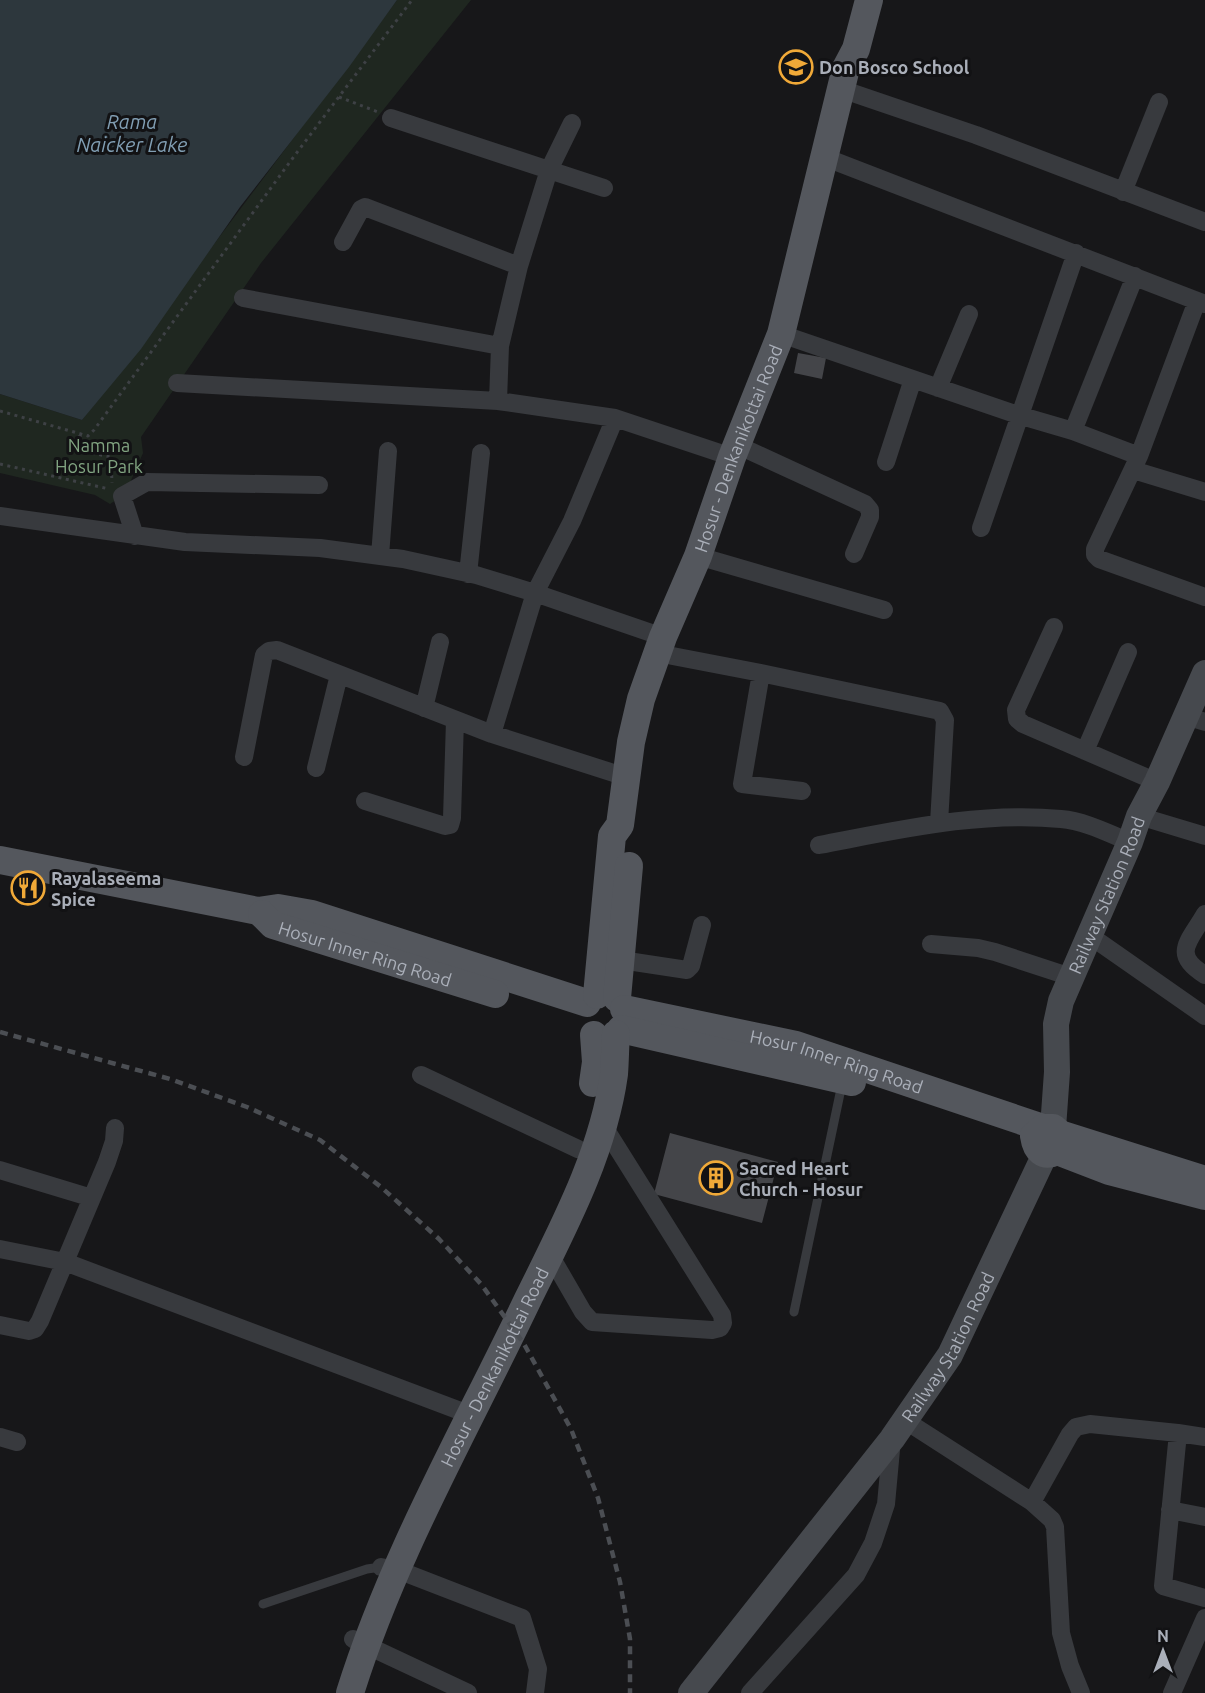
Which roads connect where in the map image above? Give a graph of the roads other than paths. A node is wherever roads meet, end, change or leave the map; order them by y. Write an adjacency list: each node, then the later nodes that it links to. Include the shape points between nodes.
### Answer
1 (851, 0): 3 (main road, Hosur - Denkanikottai Road, via 840,45)
2 (868, 0): 3 (main road, Hosur - Denkanikottai Road)
3 (844, 78): 7 (main road, Hosur - Denkanikottai Road); 10 (street)
4 (1159, 102): 10 (street)
5 (391, 118): 8 (street)
6 (572, 123): 8 (street)
7 (824, 157): 13 (street); 19 (main road, Hosur - Denkanikottai Road)
8 (549, 170): 9 (street); 14 (street)
9 (604, 188)
10 (1123, 192): 11 (street)
11 (1205, 222)
12 (343, 242): 14 (street, via 365,207)
13 (1076, 253): 15 (street); 25 (street)
14 (519, 266): 20 (street)
15 (1135, 276): 17 (street); 27 (street)
16 (243, 298): 20 (street)
17 (1201, 303): 32 (street)
18 (969, 314): 23 (street)
19 (781, 334): 21 (street); 29 (main road, Hosur - Denkanikottai Road)
20 (500, 346): 24 (street)
21 (913, 379): 23 (street); 31 (street)
22 (177, 383): 24 (street)
23 (938, 388): 25 (street)
24 (498, 401): 26 (street)
25 (1018, 415): 27 (street); 36 (street)
26 (615, 418): 29 (street); 42 (street, via 572,520)
27 (1073, 431): 32 (street)
28 (388, 451): 39 (street)
29 (734, 451): 38 (street, via 865,504 870,516); 40 (main road, Hosur - Denkanikottai Road)
30 (481, 453): 41 (street)
31 (886, 462)
32 (1136, 463): 34 (street); 43 (street, via 1095,555)
33 (319, 485): 37 (street, via 147,482 122,496)
34 (1205, 492)
35 (0, 516): 37 (street)
36 (981, 528)
37 (135, 536): 39 (street, via 320,548)
38 (854, 554)
39 (380, 556): 41 (street)
40 (698, 556): 44 (street); 47 (main road, Hosur - Denkanikottai Road)
41 (468, 574): 42 (street)
42 (535, 593): 47 (street); 55 (street)
43 (1205, 597)
44 (884, 610)
45 (1054, 627): 56 (street, via 1016,710 1017,719)
46 (440, 642): 52 (street)
47 (660, 646): 49 (street); 59 (main road, Hosur - Denkanikottai Road, via 635,723)
48 (1128, 652): 56 (street)
49 (761, 673): 61 (street, via 741,791); 64 (street, via 940,711 945,720)
50 (1205, 673): 53 (main road, Railway Station Road)
51 (339, 675): 52 (street); 57 (street, via 277,651 264,655); 58 (street)
52 (424, 708): 54 (street)
53 (1195, 719): 60 (main road, Railway Station Road)
54 (454, 720): 55 (street); 62 (street, via 450,825)
55 (492, 734): 59 (street)
56 (1085, 751): 60 (street)
57 (244, 757)
58 (316, 768)
59 (626, 777): 65 (main road, Hosur - Denkanikottai Road)
60 (1157, 782): 63 (main road, Railway Station Road)
61 (802, 791)
62 (365, 801)
63 (1139, 816): 66 (street); 67 (main road, Railway Station Road)
64 (939, 823): 67 (street, via 1062,819); 68 (street)
65 (620, 825): 74 (main road, Hosur - Denkanikottai Road, via 629,837); 77 (main road, Hosur - Denkanikottai Road, via 612,836)
66 (1205, 836)
67 (1130, 842): 72 (main road, Railway Station Road)
68 (819, 845)
69 (0, 860): 77 (main road, Hosur Inner Ring Road, via 258,911 278,908 312,914)
70 (1205, 914): 75 (street, via 1185,948 1185,958 1191,967)
71 (702, 925): 74 (street, via 687,970)
72 (1089, 935): 76 (main road, Railway Station Road); 78 (street)
73 (931, 945): 76 (street, via 978,948)
74 (621, 960): 77 (main road, Hosur - Denkanikottai Road)
75 (1205, 975)
76 (1071, 977): 83 (main road, Railway Station Road, via 1056,1024 1057,1072)
77 (605, 1015): 80 (main road, Hosur Inner Ring Road); 81 (main road, Hosur - Denkanikottai Road, via 614,1074); 83 (main road, Hosur Inner Ring Road, via 796,1045); 84 (main road, Hosur - Denkanikottai Road)
78 (1205, 1016)
79 (421, 1075): 84 (street)
80 (843, 1079): 83 (main road, Hosur Inner Ring Road); 92 (lane)
81 (603, 1125): 90 (main road, Hosur - Denkanikottai Road); 90 (street, via 722,1315 723,1323 712,1330 592,1322)
82 (115, 1128): 88 (street, via 114,1141)
83 (1049, 1140): 86 (main road, Hosur Inner Ring Road); 87 (main road, Hosur Inner Ring Road, via 1109,1171); 95 (main road, Railway Station Road, via 950,1355)
84 (578, 1149): 94 (main road, Hosur - Denkanikottai Road, via 550,1222)
85 (0, 1170): 88 (street)
86 (1205, 1180)
87 (1205, 1196)
88 (92, 1198): 91 (street)
89 (0, 1249): 91 (street)
90 (550, 1255): 94 (main road, Hosur - Denkanikottai Road)
91 (65, 1262): 93 (street, via 35,1329); 94 (street)
92 (794, 1312)
93 (0, 1325)
94 (464, 1412): 101 (main road, Hosur - Denkanikottai Road, via 407,1510)
95 (899, 1430): 98 (street); 110 (main road, Railway Station Road); 111 (street, Railway Station Road, via 886,1504 856,1575)
96 (1178, 1433): 97 (street); 98 (street, via 1090,1424 1076,1427); 99 (street)
97 (1205, 1437)
98 (1032, 1502): 112 (street, via 1055,1527 1061,1633)
99 (1170, 1510): 100 (street); 102 (street, via 1162,1586)
100 (1205, 1517)
101 (390, 1568): 103 (lane, via 367,1569); 105 (main road, Hosur - Denkanikottai Road); 109 (street, via 522,1618 538,1669)
102 (1205, 1598)
103 (263, 1604)
104 (1205, 1618): 113 (street)
105 (359, 1641): 106 (main road, Hosur - Denkanikottai Road); 107 (main road, Hosur - Denkanikottai Road); 108 (street)
106 (334, 1693)
107 (350, 1693)
108 (468, 1693)
109 (535, 1693)
110 (691, 1693)
111 (750, 1693)
112 (1081, 1693)
113 (1172, 1693)

